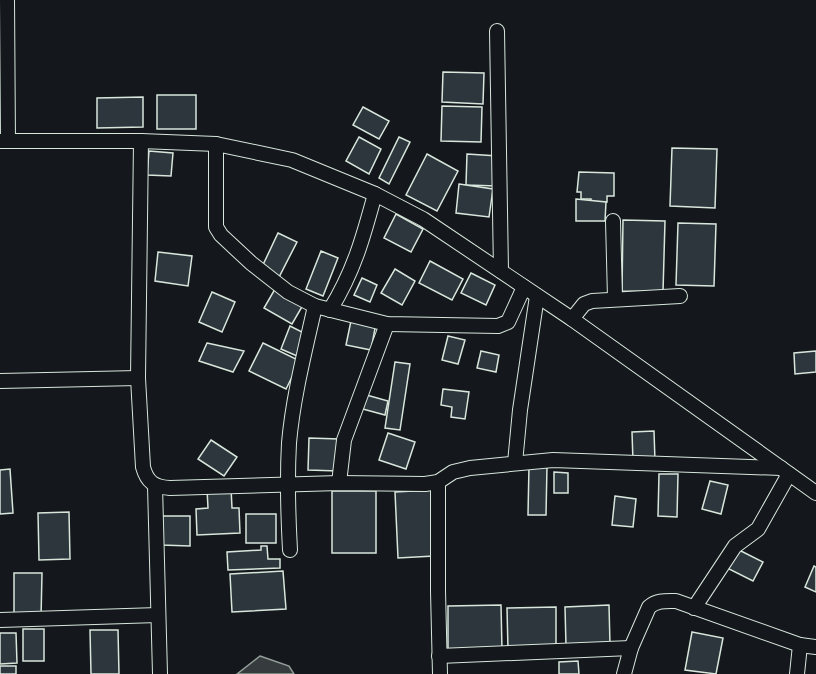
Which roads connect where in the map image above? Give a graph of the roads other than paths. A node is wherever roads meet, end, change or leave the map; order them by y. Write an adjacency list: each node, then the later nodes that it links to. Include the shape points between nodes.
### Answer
1 (7, 0): 3 (street)
2 (497, 31): 8 (street)
3 (4, 141): 4 (street)
4 (141, 141): 5 (street); 17 (street)
5 (216, 144): 6 (street, via 292,160); 13 (street, via 216,227 250,263 288,292)
6 (375, 194): 8 (street, via 423,219); 14 (street, via 355,264)
7 (613, 221): 12 (street)
8 (501, 271): 9 (street)
9 (524, 287): 10 (street); 16 (street, via 508,322 498,327)
10 (537, 296): 15 (street); 19 (street)
11 (680, 296): 12 (street)
12 (615, 298): 15 (street, via 584,304)
13 (315, 306): 14 (street); 23 (street, via 294,406)
14 (330, 310): 16 (street)
15 (572, 319): 20 (street)
16 (387, 324): 22 (street, via 344,440)
17 (138, 378): 18 (street); 24 (street, via 143,467)
18 (0, 381)
19 (515, 463): 20 (street, via 565,460); 21 (street, via 463,469)
20 (785, 471): 25 (street); 27 (street, via 758,529 735,546)
21 (438, 482): 22 (street); 33 (street)
22 (339, 483): 23 (street)
23 (287, 484): 24 (street); 26 (street)
24 (155, 486): 28 (street)
25 (815, 490)
26 (290, 550)
27 (694, 608): 30 (street); 32 (street, via 676,601 653,604)
28 (158, 615): 29 (street); 34 (street)
29 (0, 620)
30 (800, 645): 31 (street); 37 (street)
31 (816, 647)
32 (631, 648): 33 (street); 36 (street)
33 (440, 656): 35 (street)
34 (160, 674)
35 (440, 674)
36 (624, 674)
37 (797, 674)

